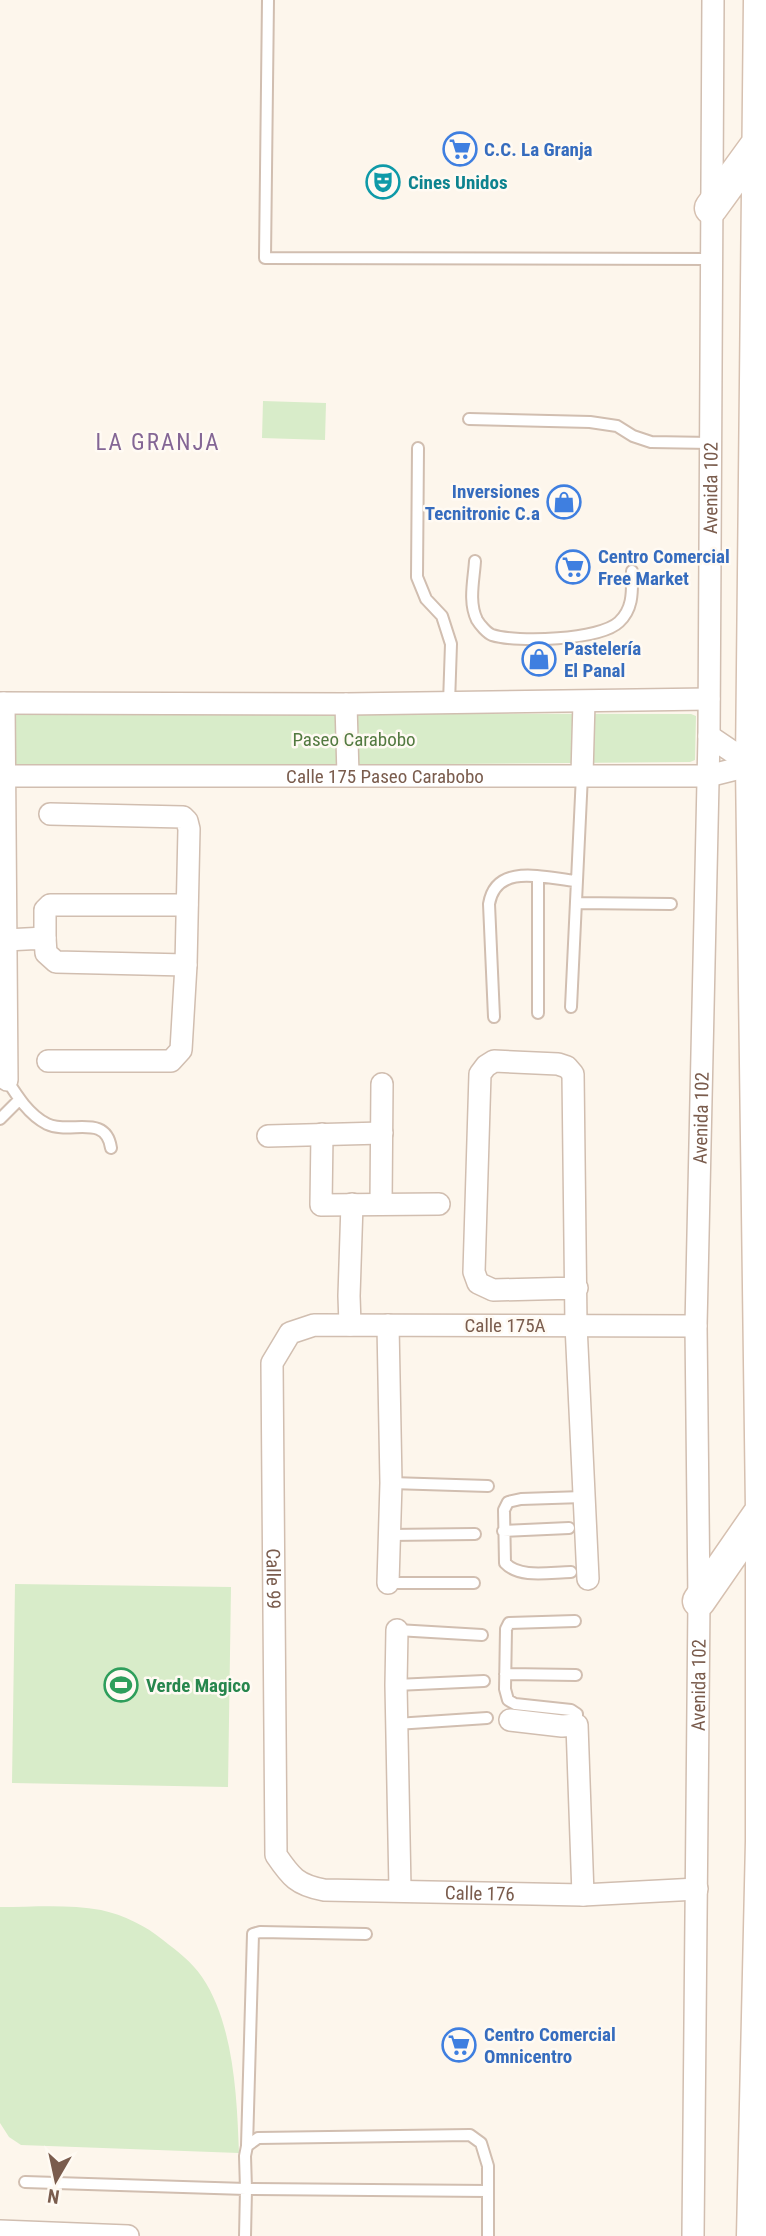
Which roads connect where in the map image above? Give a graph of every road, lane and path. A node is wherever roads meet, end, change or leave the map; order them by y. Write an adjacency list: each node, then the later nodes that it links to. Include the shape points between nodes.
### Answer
1 (268, 0): 6 (lane, via 265,258)
2 (713, 0): 5 (street, Avenida 102)
3 (760, 0): 4 (main road)
4 (759, 142): 5 (main road); 18 (main road)
5 (711, 208): 6 (street, Avenida 102)
6 (711, 259): 8 (street, Avenida 102)
7 (469, 419): 8 (lane, via 590,422 617,426 651,442)
8 (711, 443): 12 (street, Avenida 102)
9 (418, 448): 15 (lane, via 418,577 426,599 442,616 451,644)
10 (475, 561): 11 (lane, via 472,608 478,622 490,634 537,639 590,635 618,623 631,606)
11 (632, 571)
12 (709, 698): 13 (street); 17 (street, Avenida 102)
13 (584, 702): 15 (street); 20 (street)
14 (2, 703): 16 (street); 21 (street)
15 (449, 703): 16 (street)
16 (346, 704): 19 (street)
17 (709, 736): 18 (street); 22 (street, Avenida 102)
18 (759, 759): 22 (street, Calle 175 Paseo Carabobo); 57 (main road)
19 (348, 775): 20 (street, Calle 175 Paseo Carabobo); 21 (street, Calle 175 Paseo Carabobo)
20 (582, 775): 22 (street, Calle 175 Paseo Carabobo); 26 (lane)
21 (2, 776): 24 (street)
22 (708, 776): 53 (street, Avenida 102)
23 (50, 814): 29 (street, via 183,817 189,829)
24 (2, 864): 31 (street)
25 (538, 878): 26 (lane); 34 (lane); 35 (lane, via 513,876 491,890)
26 (576, 881): 27 (lane)
27 (576, 903): 28 (lane); 33 (lane)
28 (671, 904)
29 (187, 905): 30 (street, via 57,903 45,910); 32 (street)
30 (45, 938): 31 (street); 32 (street, via 46,953 56,962)
31 (6, 940): 37 (street)
32 (186, 965): 36 (street, via 181,1050 171,1061)
33 (571, 1007)
34 (538, 1013)
35 (494, 1017)
36 (48, 1061)
37 (7, 1080): 39 (lane)
38 (383, 1084): 41 (street)
39 (19, 1100): 40 (lane); 44 (lane, via 47,1124 104,1131)
40 (0, 1119)
41 (382, 1133): 42 (street); 46 (street)
42 (322, 1134): 43 (street); 45 (street, via 321,1205)
43 (268, 1136)
44 (111, 1148)
45 (352, 1204): 46 (street); 50 (street)
46 (381, 1204): 47 (street)
47 (439, 1204)
48 (577, 1288): 48 (street, via 493,1290 478,1283 474,1272 480,1074 494,1061 558,1064 573,1074); 52 (street)
49 (314, 1325): 50 (street, Calle 175A); 77 (street, Calle 99, via 290,1333 272,1363)
50 (350, 1325): 51 (street, Calle 175A)
51 (388, 1325): 52 (street, Calle 175A); 54 (street)
52 (576, 1325): 53 (street, Calle 175A); 56 (street)
53 (696, 1326): 65 (street, Avenida 102)
54 (391, 1483): 55 (lane); 61 (street)
55 (488, 1486)
56 (583, 1497): 59 (lane, via 508,1502); 62 (street)
57 (762, 1510): 65 (main road); 91 (main road, via 762,1841)
58 (569, 1528): 59 (lane)
59 (503, 1531): 62 (lane, via 505,1563 511,1569)
60 (475, 1534): 61 (lane)
61 (389, 1535): 63 (street)
62 (579, 1575)
63 (388, 1583): 64 (lane)
64 (474, 1583)
65 (699, 1601): 79 (street, Avenida 102)
66 (575, 1621): 69 (lane, via 509,1623)
67 (397, 1630): 68 (lane); 72 (street)
68 (482, 1635)
69 (505, 1674): 70 (lane); 76 (lane, via 508,1700 571,1710 577,1714)
70 (576, 1675)
71 (484, 1681): 72 (lane)
72 (396, 1685): 75 (street)
73 (487, 1718): 75 (lane)
74 (510, 1720): 76 (street)
75 (396, 1724): 78 (street)
76 (577, 1725): 80 (street)
77 (276, 1855): 78 (street, Calle 176, via 303,1886)
78 (400, 1889): 80 (street, Calle 176)
79 (697, 1889): 80 (street, Calle 176); 90 (street, Avenida 102)
80 (583, 1895)
81 (366, 1934): 82 (lane, via 253,1934)
82 (247, 2146): 84 (lane); 85 (lane, via 258,2138 470,2135 481,2143 488,2166)
83 (25, 2182): 84 (lane)
84 (246, 2189): 85 (lane); 88 (lane)
85 (488, 2191): 89 (lane)
86 (0, 2231): 87 (street)
87 (128, 2236)
88 (245, 2236)
89 (488, 2236)
90 (692, 2236)
91 (753, 2236)

